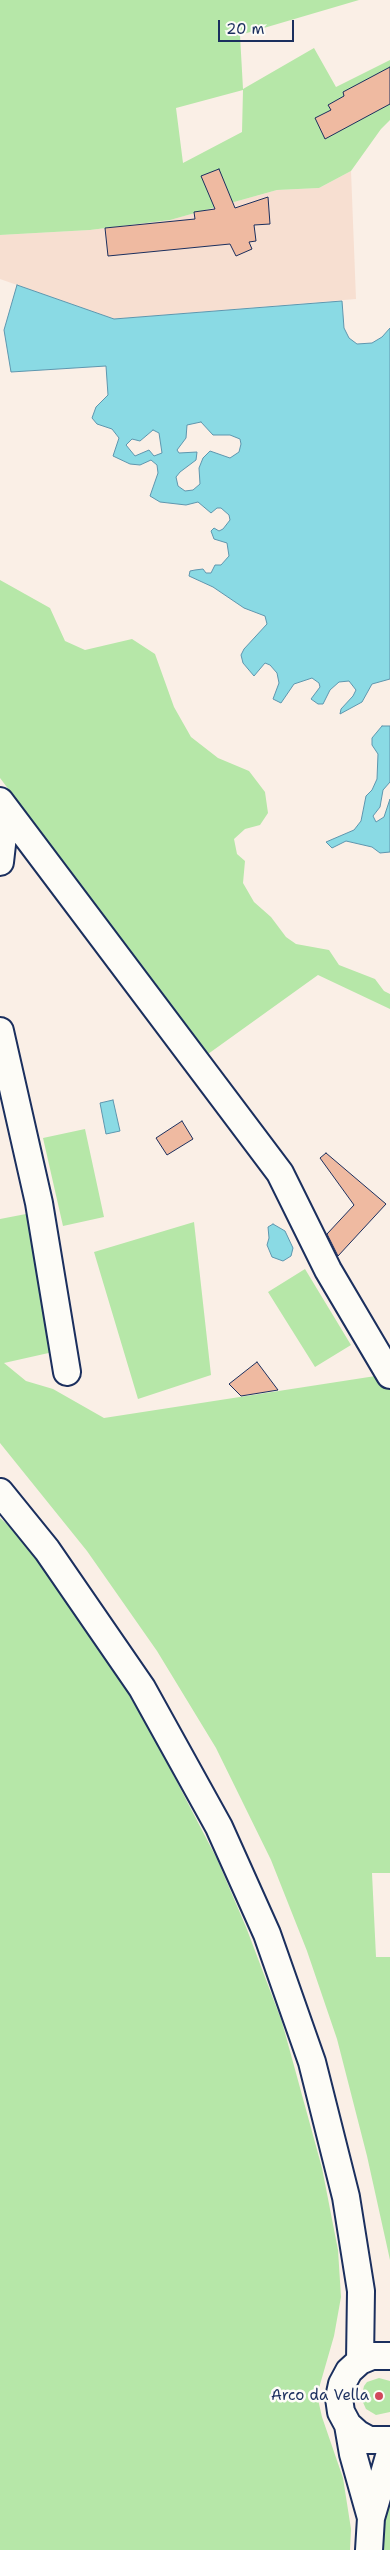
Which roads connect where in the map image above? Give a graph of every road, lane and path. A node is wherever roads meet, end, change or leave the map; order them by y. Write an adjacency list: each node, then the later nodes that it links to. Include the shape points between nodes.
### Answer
1 (3, 805): 2 (street); 5 (street, via 280,1173 328,1270)
2 (0, 862)
3 (0, 1031): 4 (street, via 39,1203)
4 (67, 1372)
5 (390, 1375)
6 (0, 1492): 7 (street, via 47,1550 142,1688 219,1827 263,1925 312,2062 346,2197)
7 (361, 2291): 8 (street); 9 (street)
8 (388, 2356): 9 (street, via 372,2356)
9 (360, 2361): 10 (street, via 349,2371 339,2398 341,2412)
10 (348, 2425): 11 (street, via 369,2440); 13 (street)
11 (390, 2440)
12 (390, 2453): 13 (street)
13 (371, 2518): 14 (street)
14 (369, 2550)

